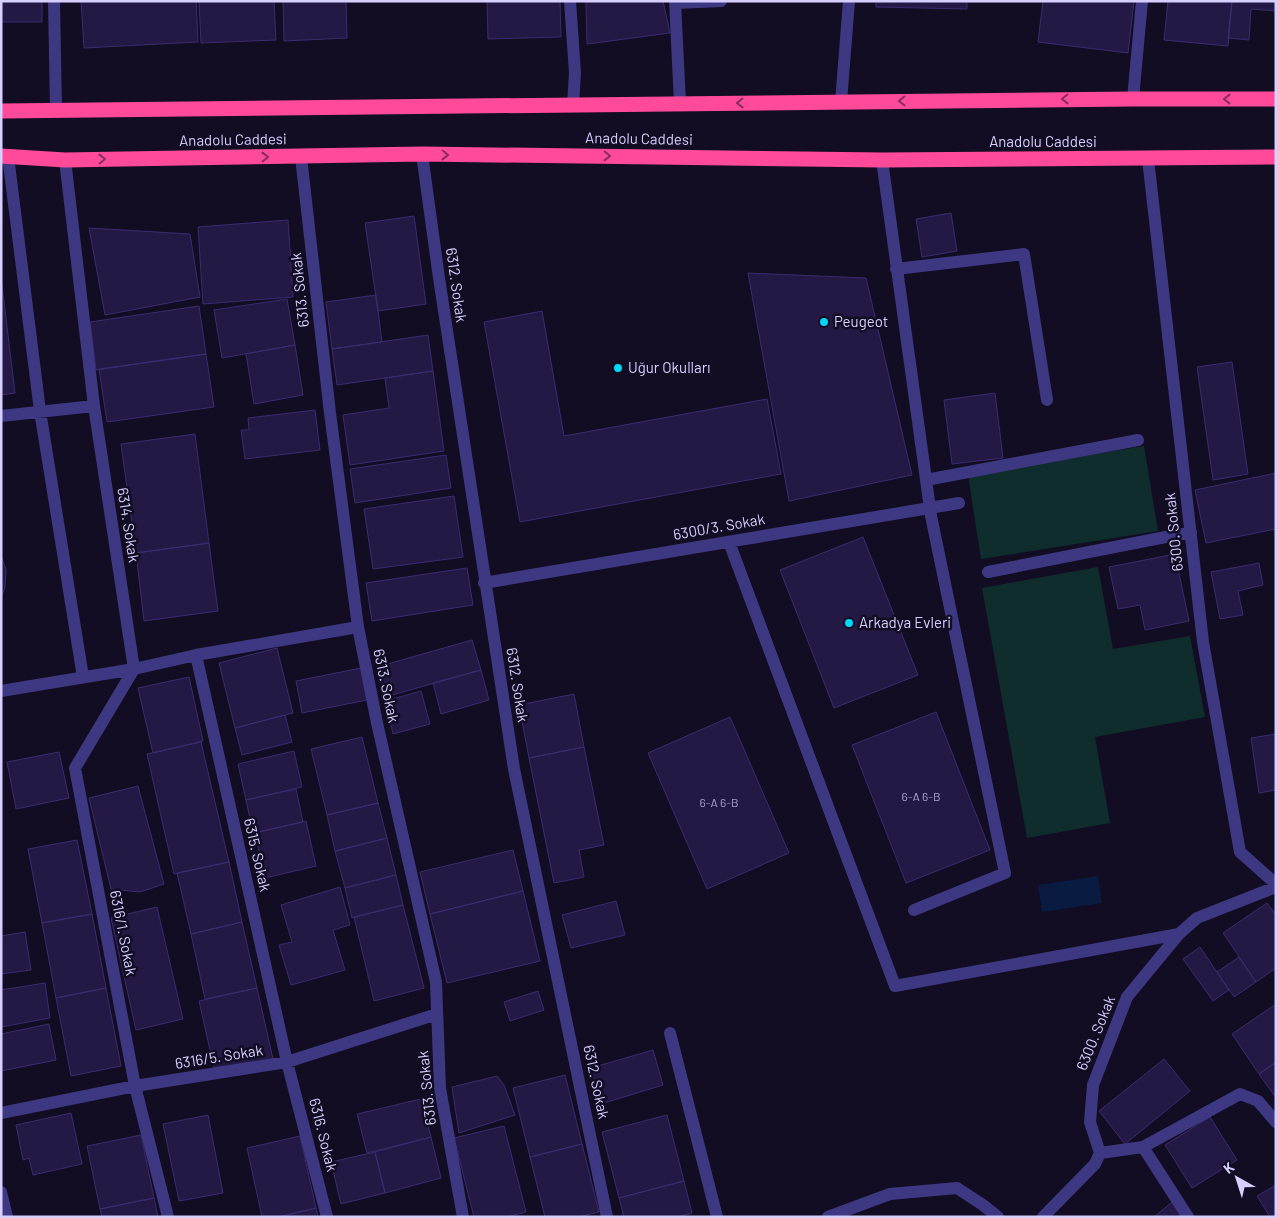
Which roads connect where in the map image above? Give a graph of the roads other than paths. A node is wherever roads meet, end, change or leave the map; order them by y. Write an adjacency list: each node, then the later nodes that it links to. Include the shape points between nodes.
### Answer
1 (54, 1): 13 (street)
2 (570, 1): 11 (street, via 575,73)
3 (720, 1): 6 (street)
4 (849, 1): 9 (street)
5 (1142, 1): 7 (street)
6 (675, 2): 10 (street)
7 (1133, 99): 8 (highway, Anadolu Caddesi, one-way to 7); 9 (highway, Anadolu Caddesi, one-way to 9)
8 (1276, 99)
9 (841, 102): 10 (highway, Anadolu Caddesi, one-way to 10)
10 (680, 103): 11 (highway, Anadolu Caddesi)
11 (573, 105): 13 (highway, Anadolu Caddesi)
12 (1, 111): 13 (highway, Anadolu Caddesi)
13 (56, 111)
14 (422, 154): 16 (highway, Anadolu Caddesi); 20 (highway, Anadolu Caddesi, one-way to 20); 33 (street, 6312. Sokak)
15 (5, 156): 19 (highway, Anadolu Caddesi); 24 (street)
16 (301, 157): 19 (highway, Anadolu Caddesi, one-way to 16); 34 (street, 6313. Sokak)
17 (1276, 157): 18 (highway, Anadolu Caddesi)
18 (1148, 159): 20 (highway, Anadolu Caddesi); 30 (street, 6300. Sokak)
19 (65, 160): 23 (street, 6314. Sokak)
20 (882, 160): 21 (street)
21 (896, 268): 22 (street, via 1024,254); 27 (street)
22 (1047, 400)
23 (94, 406): 24 (street); 36 (street, 6314. Sokak)
24 (40, 411): 25 (street); 37 (street)
25 (1, 416)
26 (1138, 440): 27 (street)
27 (926, 480): 29 (street)
28 (959, 503): 29 (street, 6300/3. Sokak)
29 (930, 508): 31 (street, 6300/3. Sokak); 40 (street, via 1005,873)
30 (1191, 532): 32 (street); 39 (street, 6300. Sokak, via 1203,642 1240,852)
31 (729, 542): 33 (street, 6300/3. Sokak); 41 (street, via 895,986)
32 (988, 572)
33 (484, 583): 55 (street, 6312. Sokak, via 514,769)
34 (358, 627): 35 (street); 42 (street, 6313. Sokak, via 436,982)
35 (196, 655): 36 (street); 44 (street, 6315. Sokak)
36 (134, 669): 37 (street); 45 (street, 6316/1. Sokak, via 75,768)
37 (83, 677): 38 (street)
38 (1, 691)
39 (1276, 886): 41 (street, 6300. Sokak, via 1197,918)
40 (914, 910)
41 (1179, 934): 49 (street, 6300. Sokak, via 1127,997 1093,1085 1090,1122)
42 (437, 1014): 44 (street, 6316/5. Sokak); 54 (street, 6313. Sokak, via 440,1088)
43 (670, 1033): 56 (street)
44 (287, 1062): 45 (street, 6316/5. Sokak); 53 (street, 6316. Sokak)
45 (135, 1086): 46 (street, 6316/5. Sokak); 52 (street, 6316/1. Sokak)
46 (1, 1113)
47 (1276, 1122): 48 (street, via 1258,1101 1240,1094)
48 (1143, 1147): 49 (street); 60 (street)
49 (1100, 1153): 59 (street, via 1095,1164)
50 (1, 1192): 51 (street)
51 (7, 1217)
52 (168, 1217)
53 (327, 1217)
54 (463, 1217)
55 (607, 1217)
56 (717, 1217)
57 (828, 1217): 58 (street, via 890,1194 957,1188)
58 (998, 1217)
59 (1043, 1217)
60 (1188, 1217)

